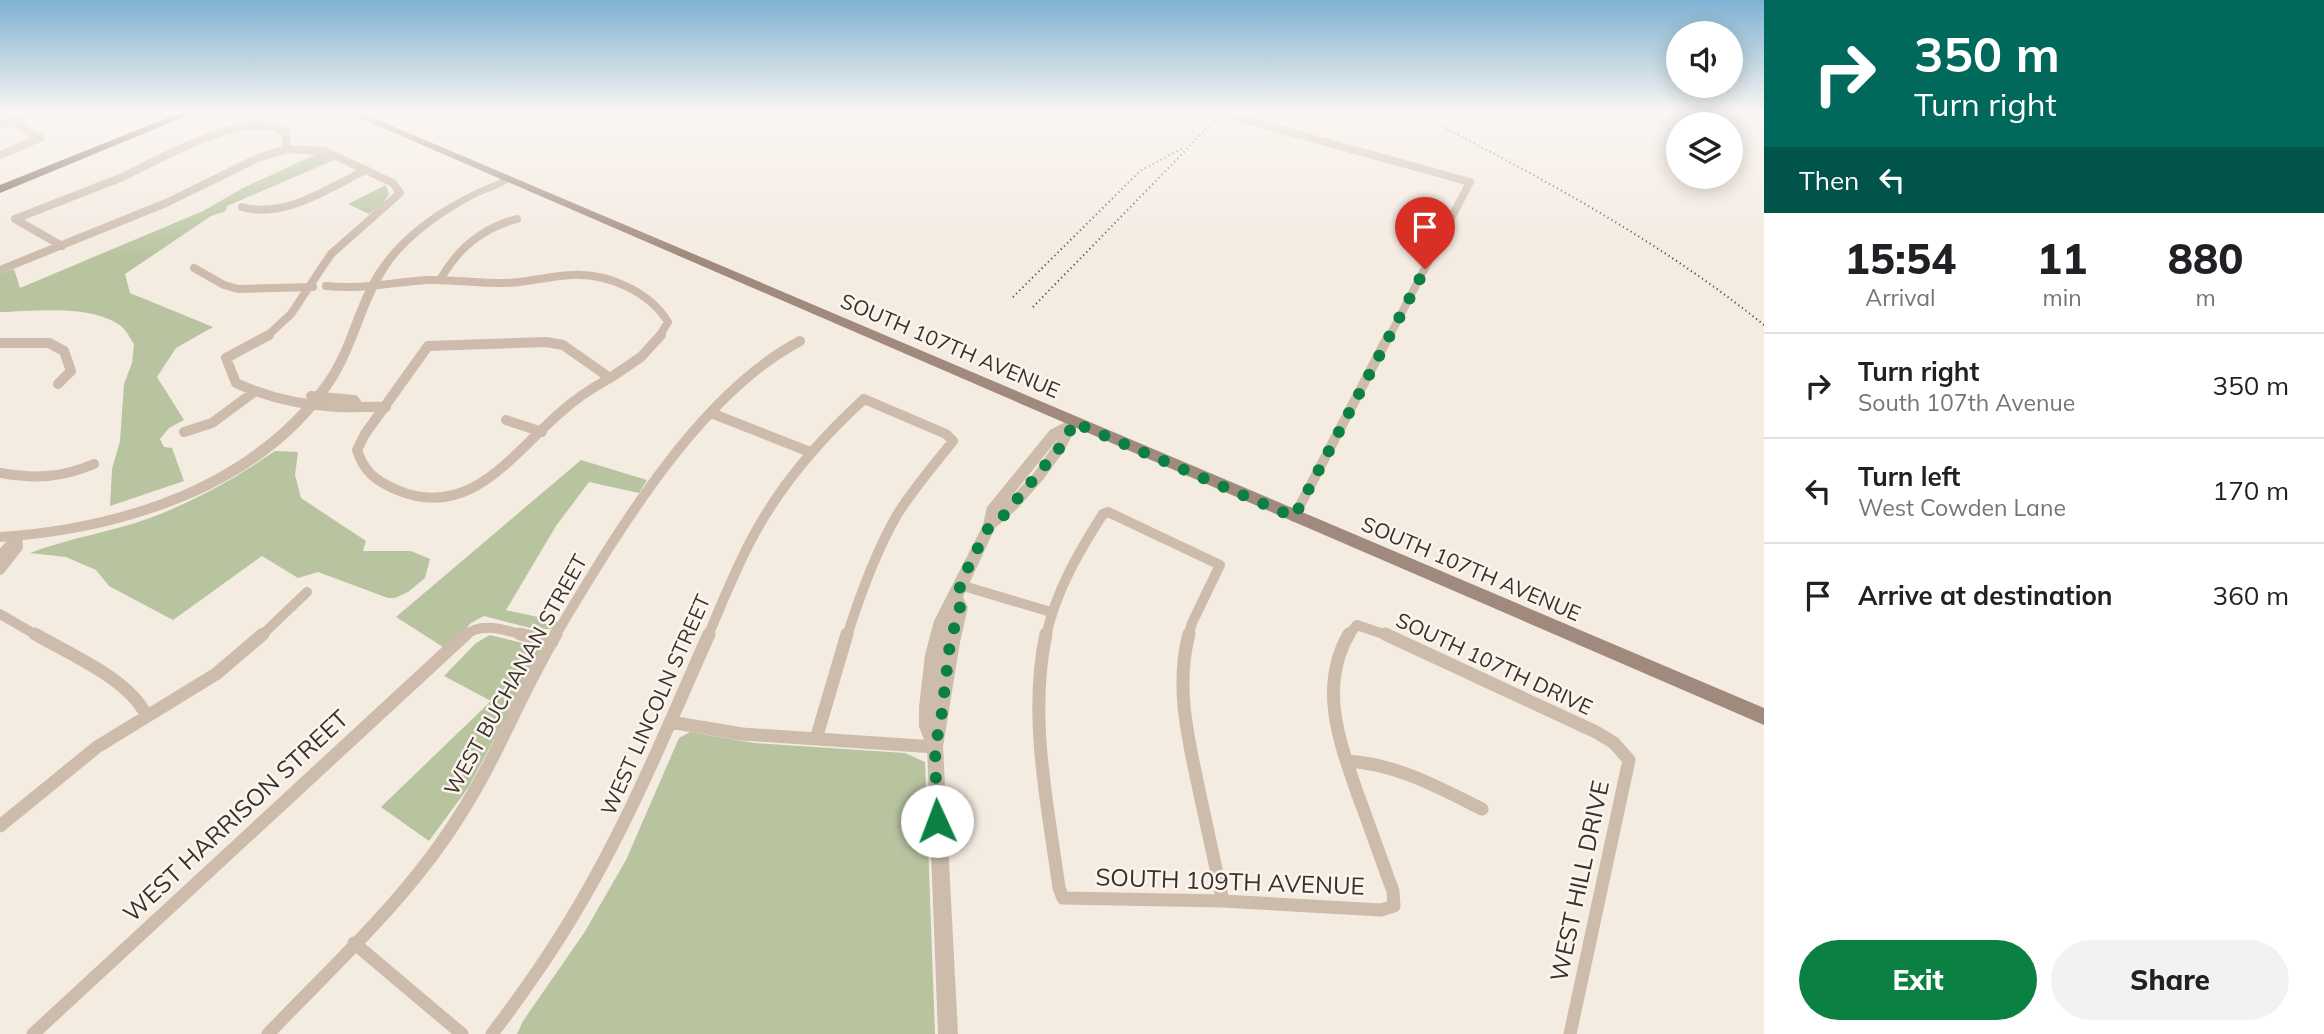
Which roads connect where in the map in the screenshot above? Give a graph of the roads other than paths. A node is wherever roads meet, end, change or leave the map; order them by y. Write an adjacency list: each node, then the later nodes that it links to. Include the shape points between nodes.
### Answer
1 (71, 160): 9 (main road)
2 (158, 160): 12 (street, via 15,219)
3 (253, 160): 12 (street)
4 (344, 160): 7 (street)
5 (462, 160): 8 (main road, SOUTH 107TH AVENUE)
6 (1391, 160): 33 (street, via 1470,182)
7 (366, 170): 10 (street, via 276,210 257,212); 17 (street, via 393,183 400,193 330,254)
8 (507, 180): 16 (street, via 443,215 403,244); 27 (main road, SOUTH 107TH AVENUE)
9 (0, 189)
10 (242, 207)
11 (517, 219): 15 (street, via 490,228 467,243)
12 (62, 246): 14 (street)
13 (194, 268): 17 (street, via 219,284 242,289)
14 (1, 270)
15 (440, 280): 16 (street); 20 (street, via 480,284 551,273 584,275 614,283 656,305 668,322 660,341)
16 (373, 284): 17 (street); 23 (street, via 344,356)
17 (309, 287): 22 (street, via 274,334 226,358 236,383)
18 (800, 341): 25 (street, WEST BUCHANAN STREET, via 777,352)
19 (0, 343): 21 (street, via 49,343 64,351 71,371)
20 (610, 378): 24 (street, via 563,345 547,342 428,346); 29 (street, via 579,397)
21 (58, 384)
22 (254, 392): 23 (street, via 279,399); 28 (street, via 212,423)
23 (317, 400): 24 (street, via 348,407); 35 (street, via 276,440 219,478 111,520)
24 (386, 407): 29 (street, via 357,450 365,470 394,489 425,500 464,493 488,479)
25 (711, 414): 30 (street); 42 (street, WEST BUCHANAN STREET, via 652,482)
26 (506, 420): 29 (street)
27 (1073, 422): 33 (main road, SOUTH 107TH AVENUE); 38 (street, via 1067,439 1004,515 990,525)
28 (184, 432)
29 (542, 432)
30 (810, 452): 45 (street, WEST LINCOLN STREET, via 750,541); 46 (street, WEST LINCOLN STREET, via 864,400 953,441 892,525 874,562 858,599)
31 (94, 464): 32 (street, via 40,480)
32 (0, 473)
33 (1294, 517): 44 (main road, SOUTH 107TH AVENUE)
34 (0, 537): 35 (street)
35 (17, 537): 36 (street); 37 (street, via 18,547)
36 (0, 556)
37 (0, 570)
38 (958, 591): 40 (street); 48 (street, via 960,607 950,643)
39 (307, 592): 43 (street, via 244,653)
40 (1051, 612): 52 (street, SOUTH 109TH AVENUE, via 1040,674 1041,731 1063,898); 52 (street, via 1082,545 1108,512 1220,565 1192,623 1182,693)
41 (0, 614): 43 (street, via 122,685)
42 (552, 642): 53 (street, WEST BUCHANAN STREET, via 477,789 441,843); 54 (street, WEST HARRISON STREET, via 488,627 470,631)
43 (146, 715): 51 (street, via 97,747)
44 (1764, 717)
45 (670, 722): 46 (street, via 742,734); 57 (street, WEST LINCOLN STREET, via 628,819 584,901 544,966)
46 (816, 739): 48 (street)
47 (1614, 743): 49 (street, SOUTH 107TH DRIVE, via 1357,625 1341,653 1333,693); 59 (street, WEST HILL DRIVE, via 1629,760)
48 (935, 747): 58 (street)
49 (1347, 761): 50 (street, via 1371,760 1399,768); 52 (street, SOUTH 109TH AVENUE, via 1393,891 1394,906 1381,911)
50 (1482, 809)
51 (0, 825)
52 (1223, 901)
53 (354, 943): 55 (street, WEST BUCHANAN STREET); 56 (street)
54 (33, 1034)
55 (268, 1034)
56 (462, 1034)
57 (492, 1034)
58 (948, 1034)
59 (1570, 1034)

